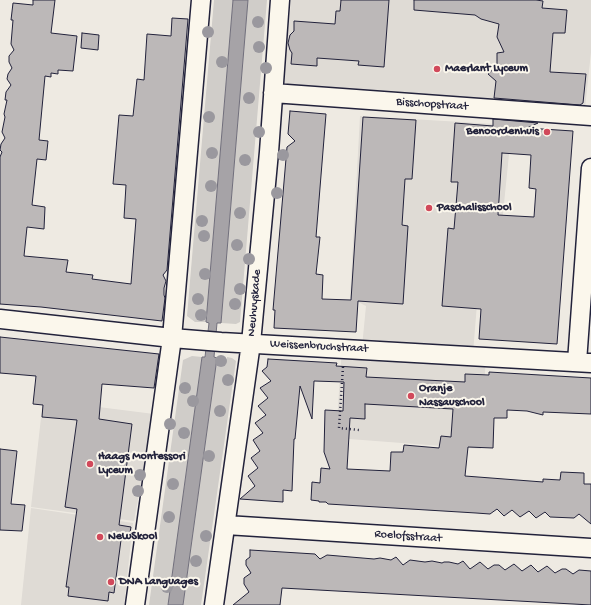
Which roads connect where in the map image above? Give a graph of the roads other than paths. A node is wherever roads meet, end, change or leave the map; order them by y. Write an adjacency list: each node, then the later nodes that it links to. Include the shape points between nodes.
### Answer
1 (201, 0): 7 (street)
2 (280, 0): 3 (street, Neuhuyskade)
3 (273, 93): 4 (street, Bisschopstraat); 8 (street, Neuhuyskade)
4 (591, 116)
5 (591, 168): 9 (street)
6 (0, 319): 7 (street, Weissenbruchstraat)
7 (172, 338): 8 (street, Weissenbruchstraat); 12 (street)
8 (251, 343): 9 (street, Weissenbruchstraat); 10 (street, Neuhuyskade)
9 (584, 362)
10 (226, 525): 11 (street, Roelofsstraat); 13 (street, Neuhuyskade)
11 (591, 548)
12 (135, 605)
13 (214, 605)

